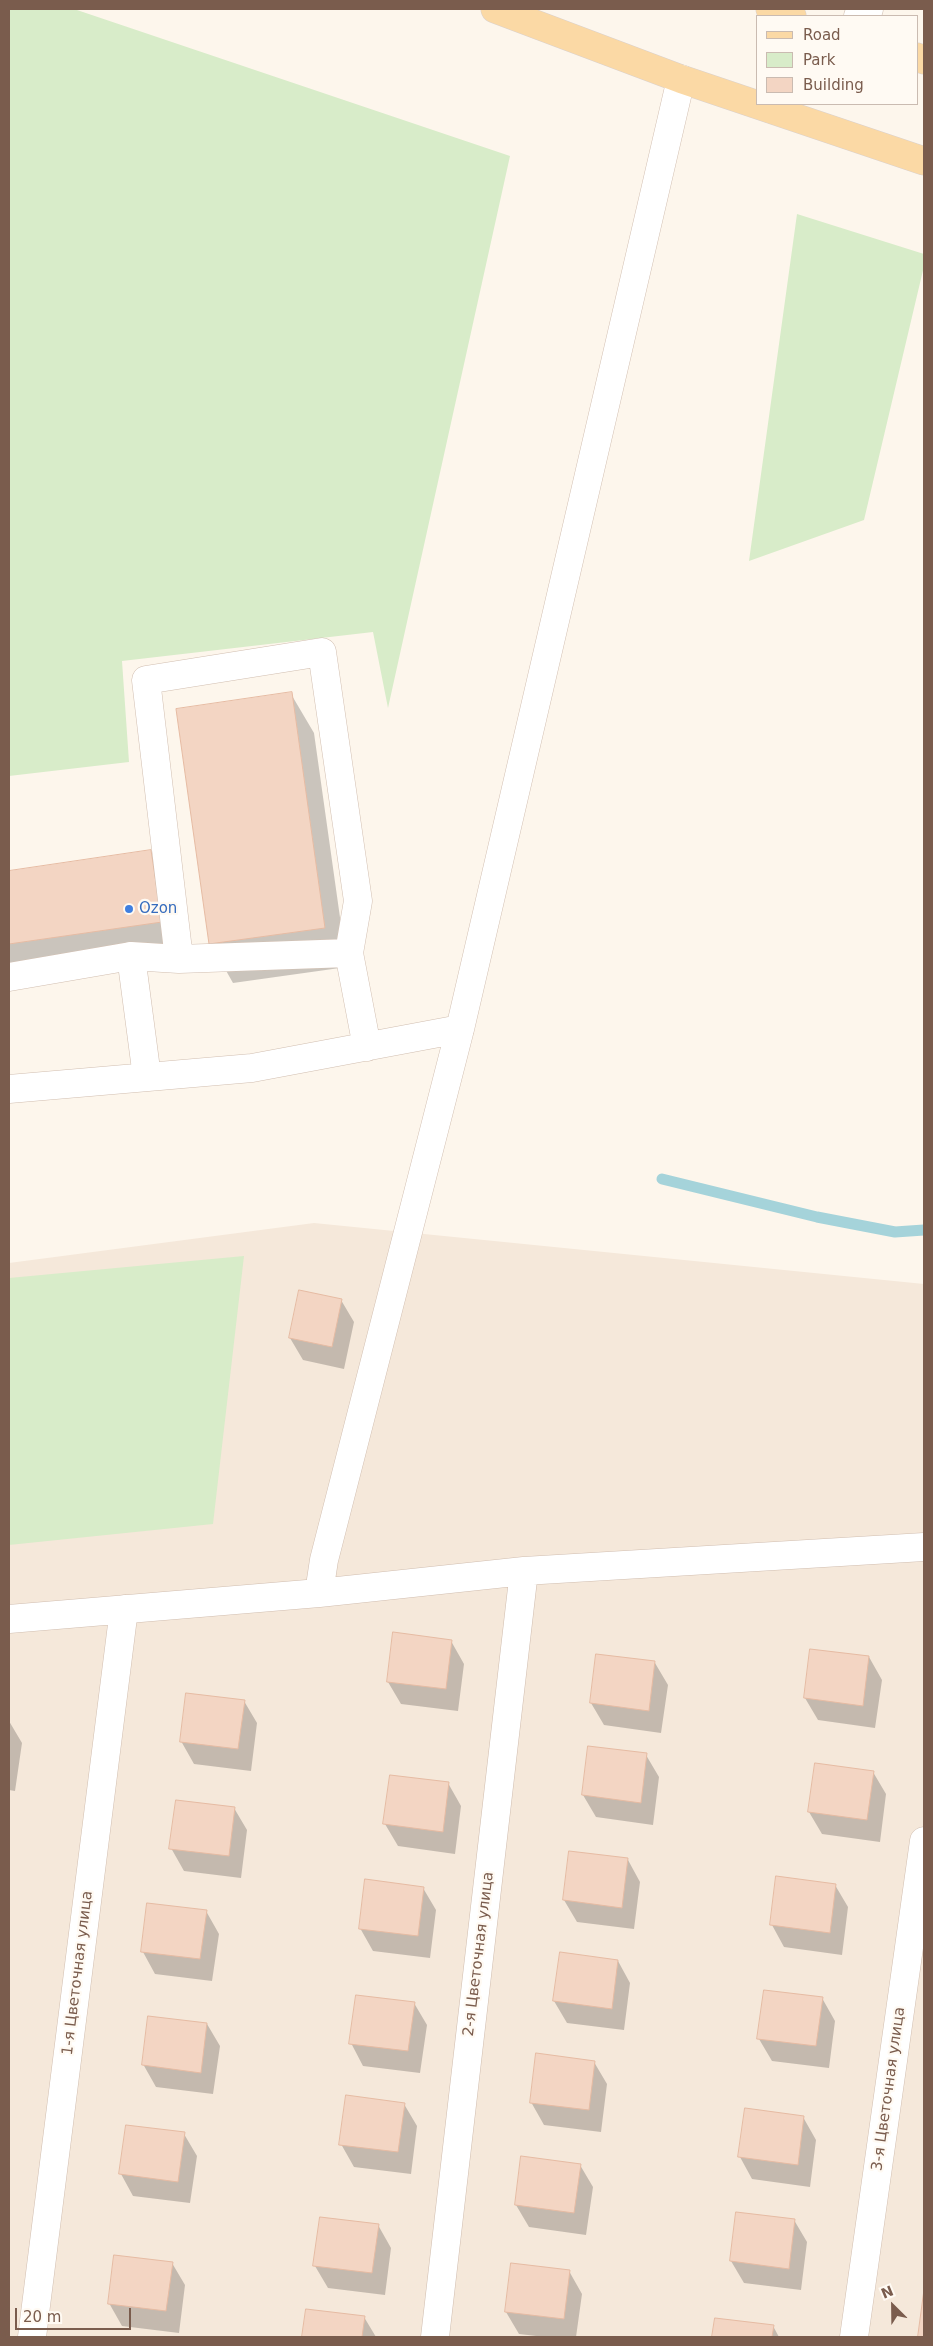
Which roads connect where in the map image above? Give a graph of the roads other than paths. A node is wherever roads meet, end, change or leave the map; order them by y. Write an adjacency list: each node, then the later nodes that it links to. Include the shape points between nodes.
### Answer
1 (495, 9): 4 (main road)
2 (770, 9): 3 (main road)
3 (789, 15)
4 (681, 79): 5 (main road); 12 (street)
5 (756, 104)
6 (758, 105): 7 (main road)
7 (924, 161)
8 (349, 953): 10 (street); 10 (street, via 358,902 322,652 146,680); 13 (street)
9 (131, 956): 10 (street); 11 (street); 14 (street)
10 (179, 959)
11 (9, 977)
12 (460, 1029): 13 (street); 18 (street, via 324,1560)
13 (367, 1047): 14 (street, via 252,1068)
14 (147, 1077): 15 (street)
15 (9, 1089)
16 (924, 1547): 17 (street)
17 (524, 1571): 18 (street); 23 (street, 2-я Цветочная улица)
18 (319, 1594): 19 (street)
19 (124, 1609): 20 (street); 22 (street, 1-я Цветочная улица)
20 (9, 1619)
21 (924, 1841): 24 (street, 3-я Цветочная улица)
22 (32, 2337)
23 (434, 2337)
24 (854, 2337)

